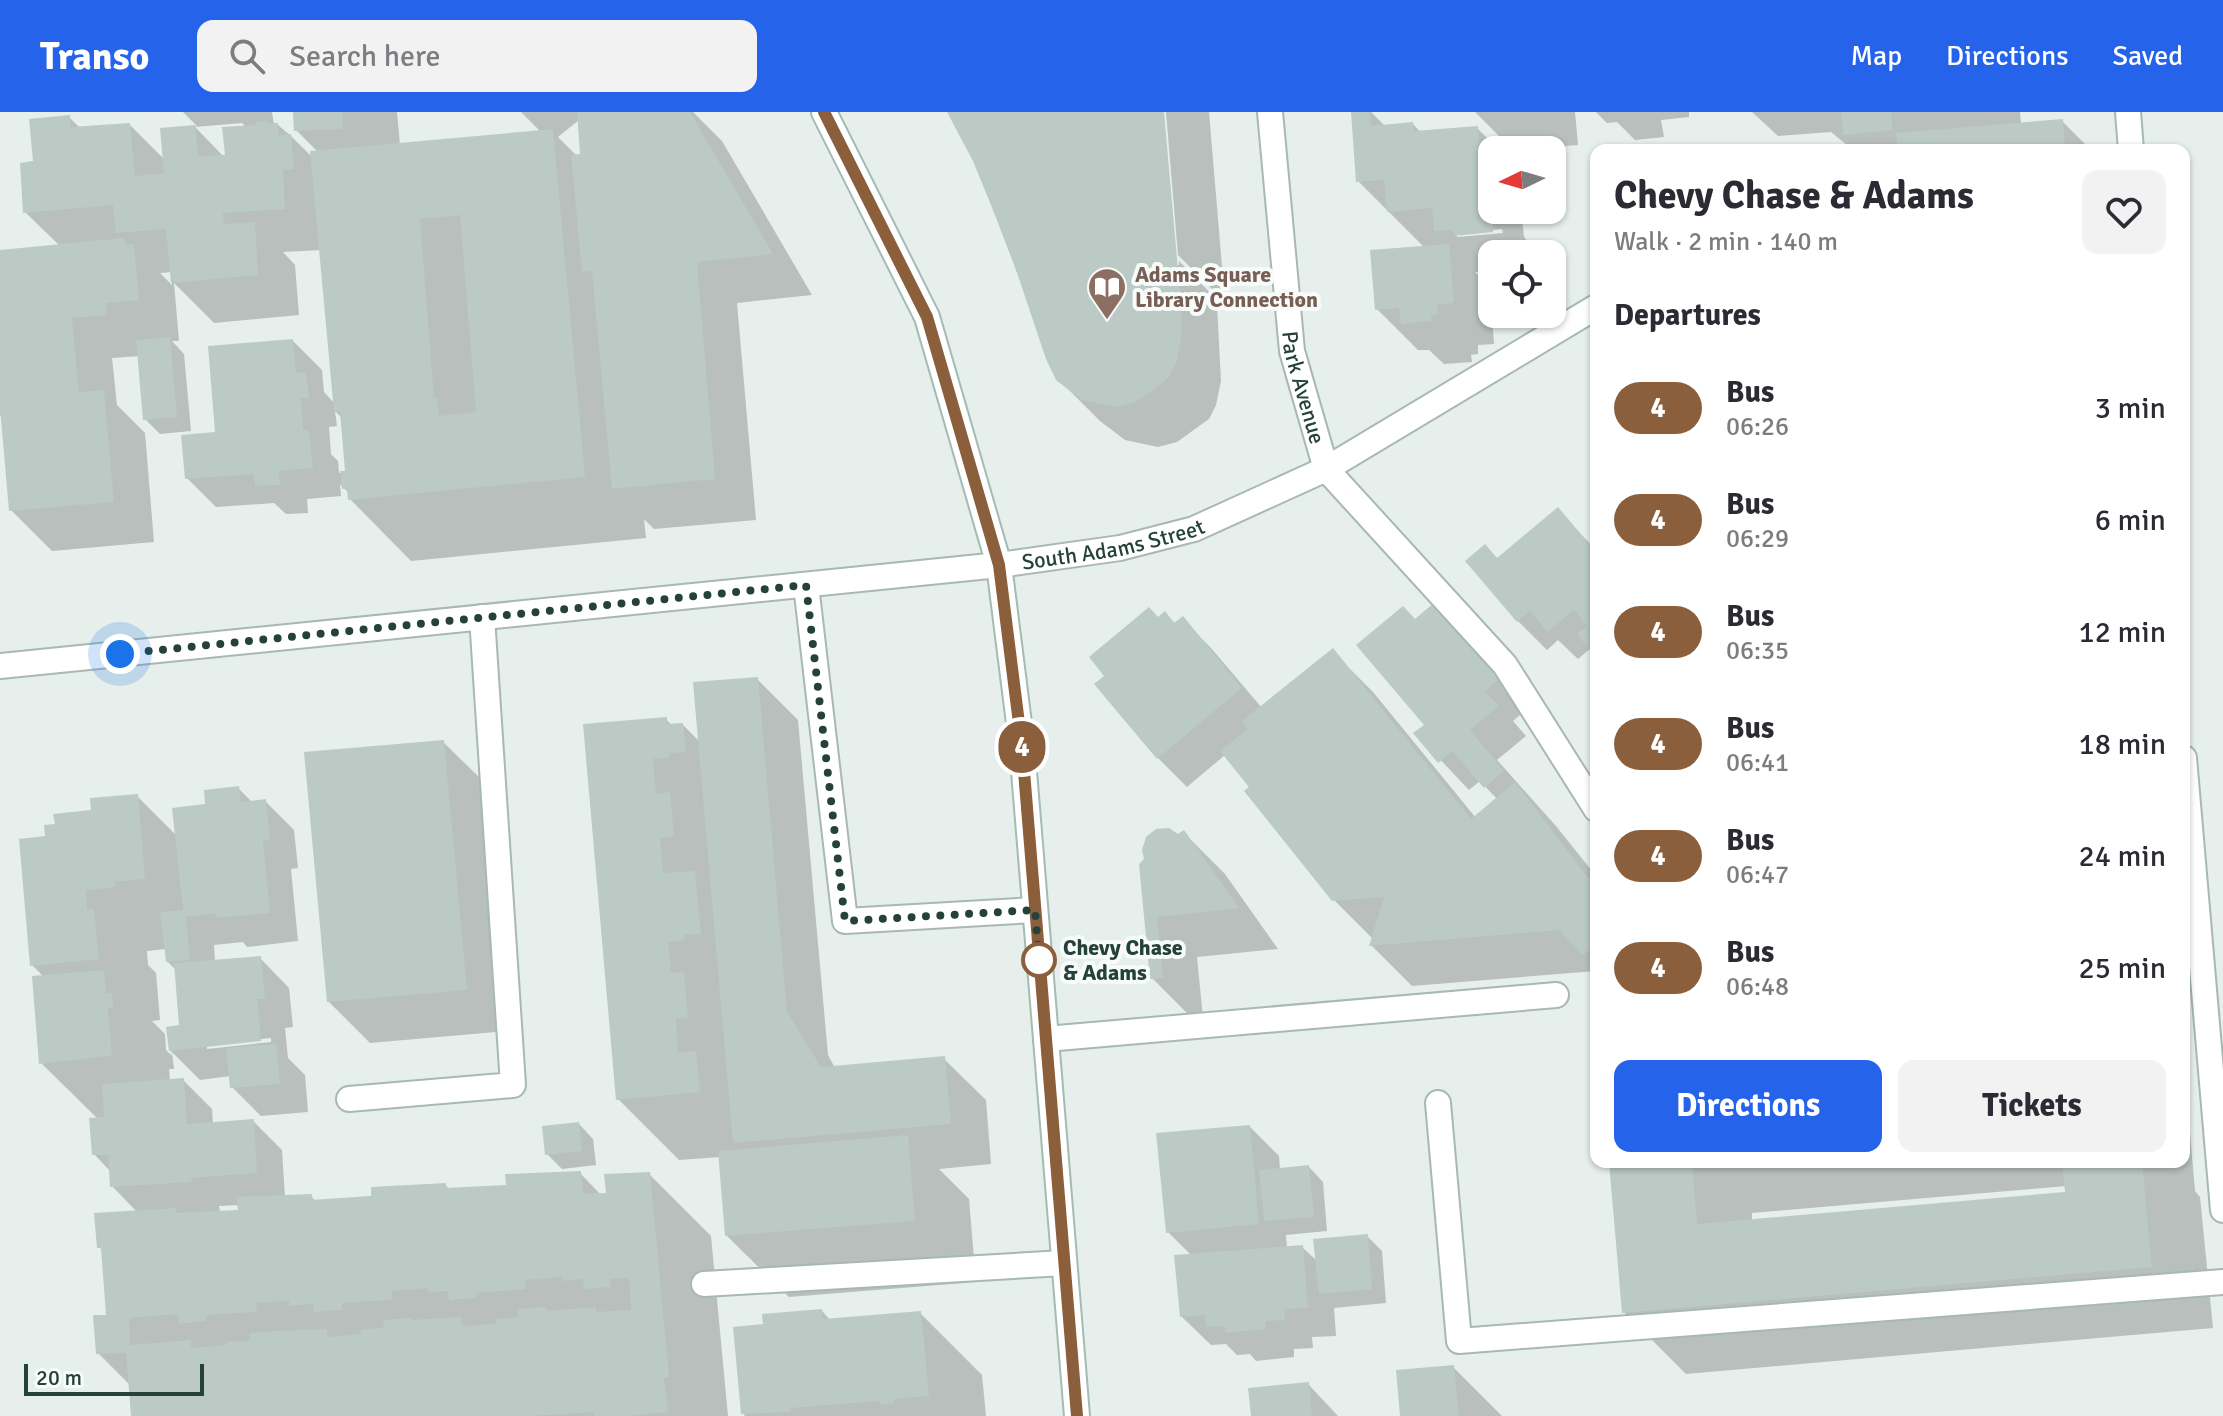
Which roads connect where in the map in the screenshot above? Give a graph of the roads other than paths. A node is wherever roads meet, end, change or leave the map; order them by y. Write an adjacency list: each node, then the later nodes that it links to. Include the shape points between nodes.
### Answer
1 (824, 112): 7 (street, via 927,317)
2 (1270, 112): 6 (street, Park Avenue, via 1292,351)
3 (2128, 112): 4 (street)
4 (2131, 144)
5 (1590, 311): 6 (street, South Adams Street)
6 (1326, 469): 7 (street, South Adams Street, via 1194,529 1120,548); 12 (street, via 1505,665)
7 (999, 565): 8 (street, South Adams Street); 13 (street)
8 (806, 585): 9 (street, South Adams Street); 13 (street, via 845,921)
9 (482, 617): 10 (street, South Adams Street); 17 (street, via 513,1085)
10 (0, 666)
11 (2190, 797): 14 (street)
12 (1590, 800)
13 (1035, 910): 16 (street)
14 (2211, 933): 19 (street)
15 (1556, 995): 16 (street)
16 (1046, 1039): 20 (street)
17 (349, 1099)
18 (1438, 1103): 21 (street, via 1459,1341)
19 (2223, 1210)
20 (1064, 1263): 22 (street); 23 (street)
21 (2223, 1282)
22 (704, 1284)
23 (1077, 1416)

